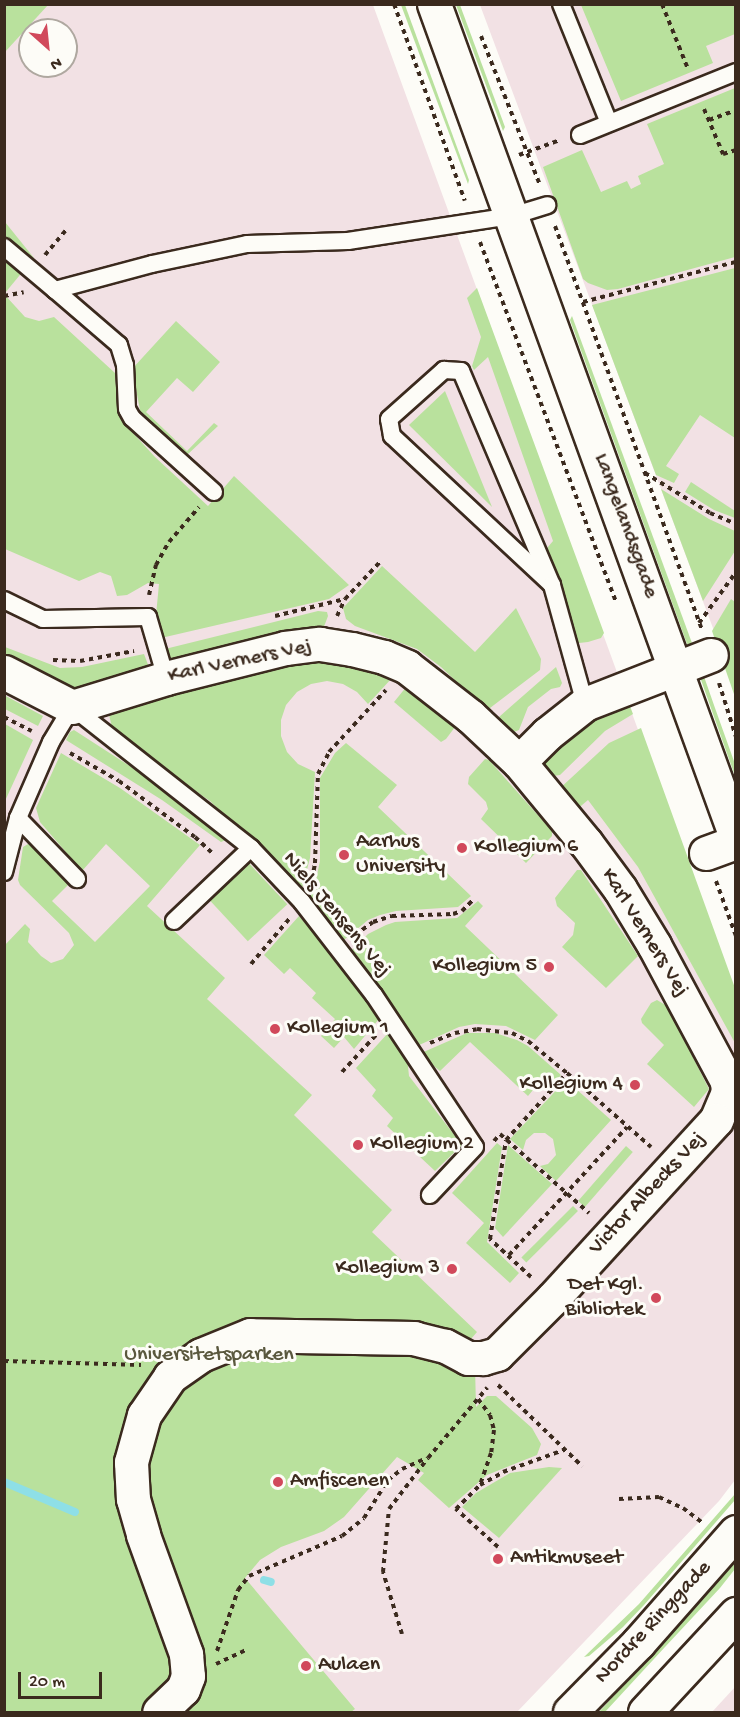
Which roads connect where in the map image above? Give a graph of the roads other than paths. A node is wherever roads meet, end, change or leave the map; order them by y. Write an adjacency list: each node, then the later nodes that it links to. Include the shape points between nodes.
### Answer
1 (434, 4): 7 (street, Langelandsgade)
2 (561, 4): 4 (lane)
3 (735, 72): 4 (lane)
4 (609, 123): 5 (lane)
5 (580, 135)
6 (547, 205): 7 (lane)
7 (512, 216): 9 (lane, via 348,241 247,244); 14 (street, Langelandsgade)
8 (4, 247): 9 (lane)
9 (55, 290): 10 (lane, via 119,345 125,365 127,409 132,418)
10 (214, 492)
11 (552, 585): 11 (lane, via 461,371 444,370 389,419 392,436); 17 (lane)
12 (4, 600): 16 (lane, via 43,619 148,616)
13 (711, 655): 14 (street)
14 (676, 668): 17 (street); 21 (street, Langelandsgade)
15 (4, 672): 18 (street)
16 (166, 678): 18 (street, Karl Verners Vej); 19 (street, Karl Verners Vej, via 285,648 320,644 384,657 407,667 470,716)
17 (585, 704): 19 (street)
18 (72, 707): 20 (lane, via 51,742); 22 (lane, Niels Jensens Vej)
19 (519, 762): 26 (street, Karl Verners Vej, via 620,888 682,993 727,1081 728,1092)
20 (18, 818): 23 (lane); 24 (lane)
21 (735, 837)
22 (251, 848): 25 (lane); 27 (lane, Niels Jensens Vej, via 339,949 414,1052 475,1147)
23 (4, 873)
24 (77, 879)
25 (174, 921)
26 (716, 1120): 30 (street, Victor Albecks Vej, via 553,1298 497,1353 468,1358 445,1346 414,1338 249,1335 201,1355 170,1377 144,1415 131,1462 134,1499 143,1535 186,1654 188,1676 183,1689)
27 (430, 1195)
28 (735, 1532): 31 (street, Nordre Ringgade, via 638,1643)
29 (735, 1614): 32 (street)
30 (159, 1713)
31 (570, 1713)
32 (645, 1713)

